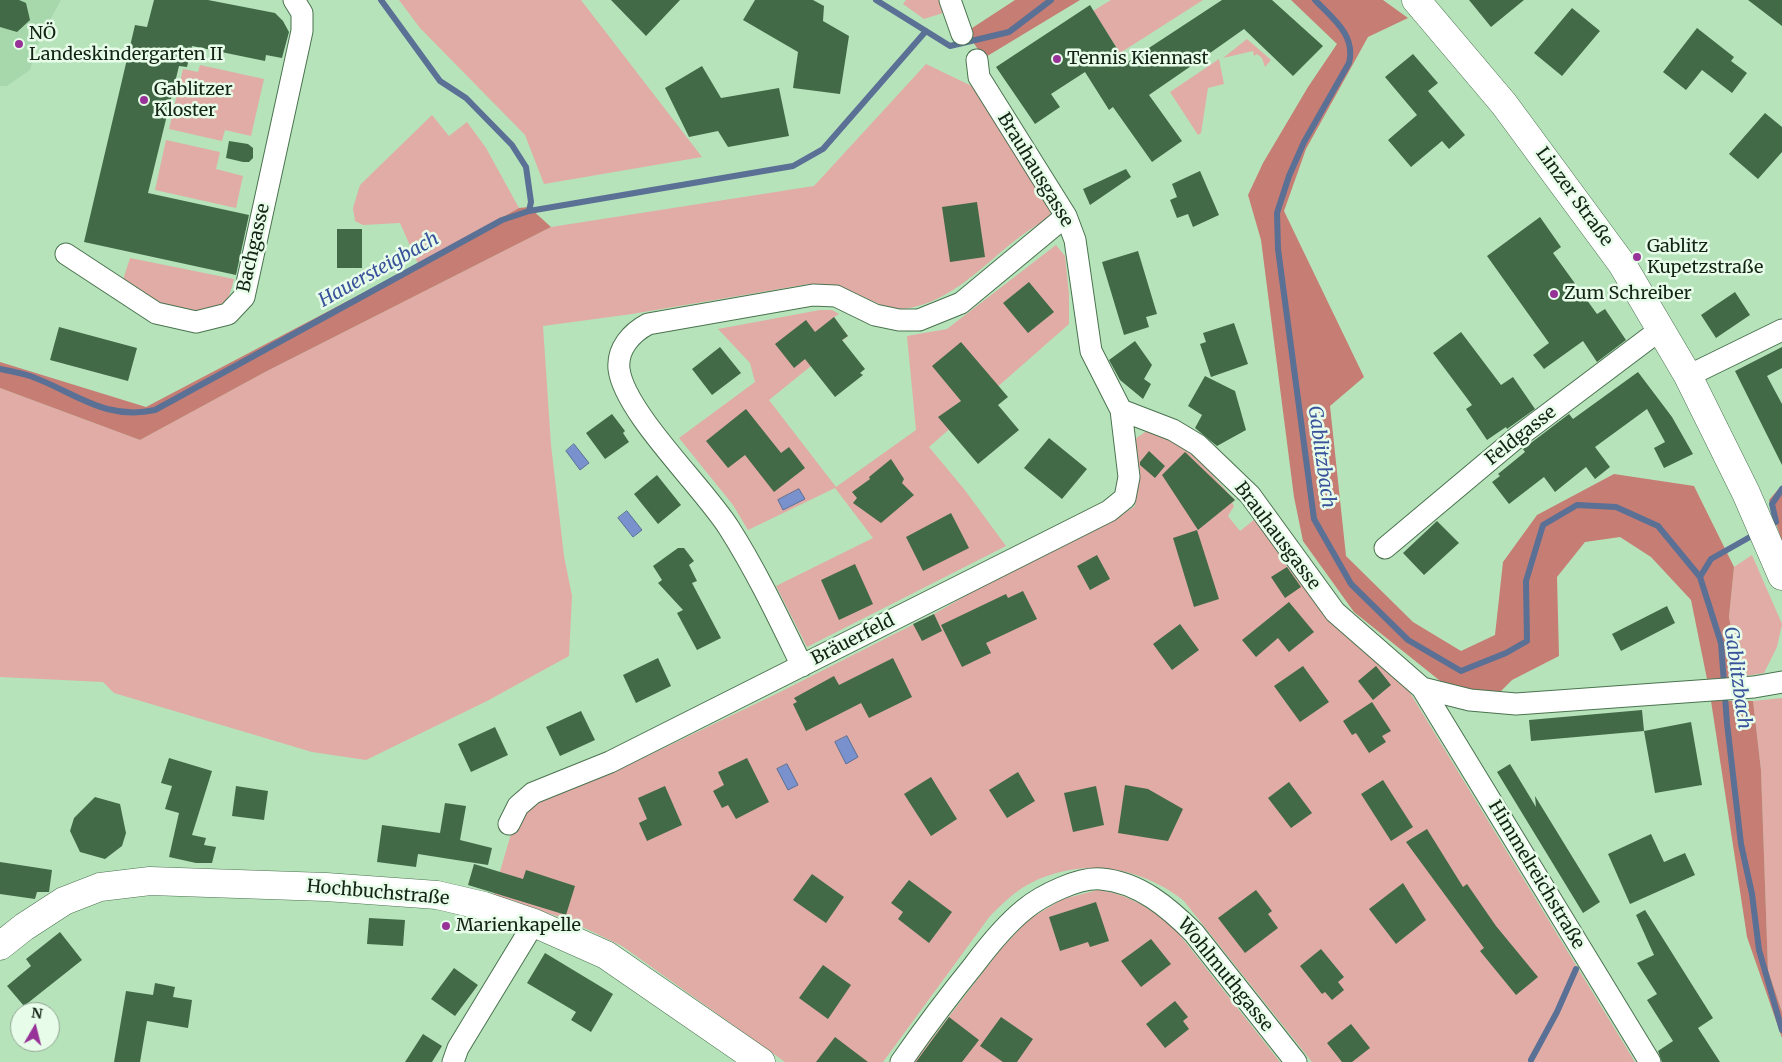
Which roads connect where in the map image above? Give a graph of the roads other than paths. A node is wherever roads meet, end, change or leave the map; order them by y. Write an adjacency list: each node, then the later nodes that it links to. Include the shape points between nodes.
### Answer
1 (294, 0): 7 (street, Bachgasse, via 302,14 302,31 244,297 228,314 196,322 156,313)
2 (950, 0): 4 (street)
3 (1416, 0): 8 (street, Linzer Straße, via 1493,90 1559,176 1622,264)
4 (962, 34)
5 (976, 60): 6 (street, Brauhausgasse, via 979,78)
6 (1066, 216): 11 (street, Brauhausgasse, via 1075,240 1091,351); 14 (street, via 961,303 919,320 875,315 836,296 813,295 648,324 636,330 626,342 619,369 626,391 642,417 728,526 760,580)
7 (66, 254)
8 (1661, 329): 10 (street, Linzer Straße); 12 (street, Feldgasse, via 1515,439)
9 (1782, 330): 10 (street)
10 (1688, 376): 13 (street, Linzer Straße)
11 (1121, 410): 14 (street, Bräuerfeld, via 1129,477 1125,498 1109,512); 16 (street, Brauhausgasse, via 1173,430 1198,445 1250,495 1335,612)
12 (1385, 548)
13 (1782, 576)
14 (802, 666): 19 (street, Bräuerfeld, via 610,762 533,793 518,806)
15 (1782, 682): 17 (street, Brauhausgasse, via 1754,687 1516,704)
16 (1422, 688): 17 (street, Brauhausgasse); 18 (street, Himmelreichstraße)
17 (1470, 700): 18 (street)
18 (1442, 722): 26 (street, Himmelreichstraße)
19 (509, 824)
20 (534, 923): 21 (street, Hochbuchstraße, via 437,895 326,886 150,880 100,887 64,900); 22 (street, via 458,1048); 23 (street, Hochbuchstraße, via 606,955)
21 (0, 946)
22 (453, 1062)
23 (761, 1062)
24 (901, 1062): 25 (street, Wohlmuthgasse, via 934,1014 997,936 1026,908 1068,885 1100,879 1137,888 1175,914 1194,933)
25 (1296, 1062)
26 (1650, 1062)

